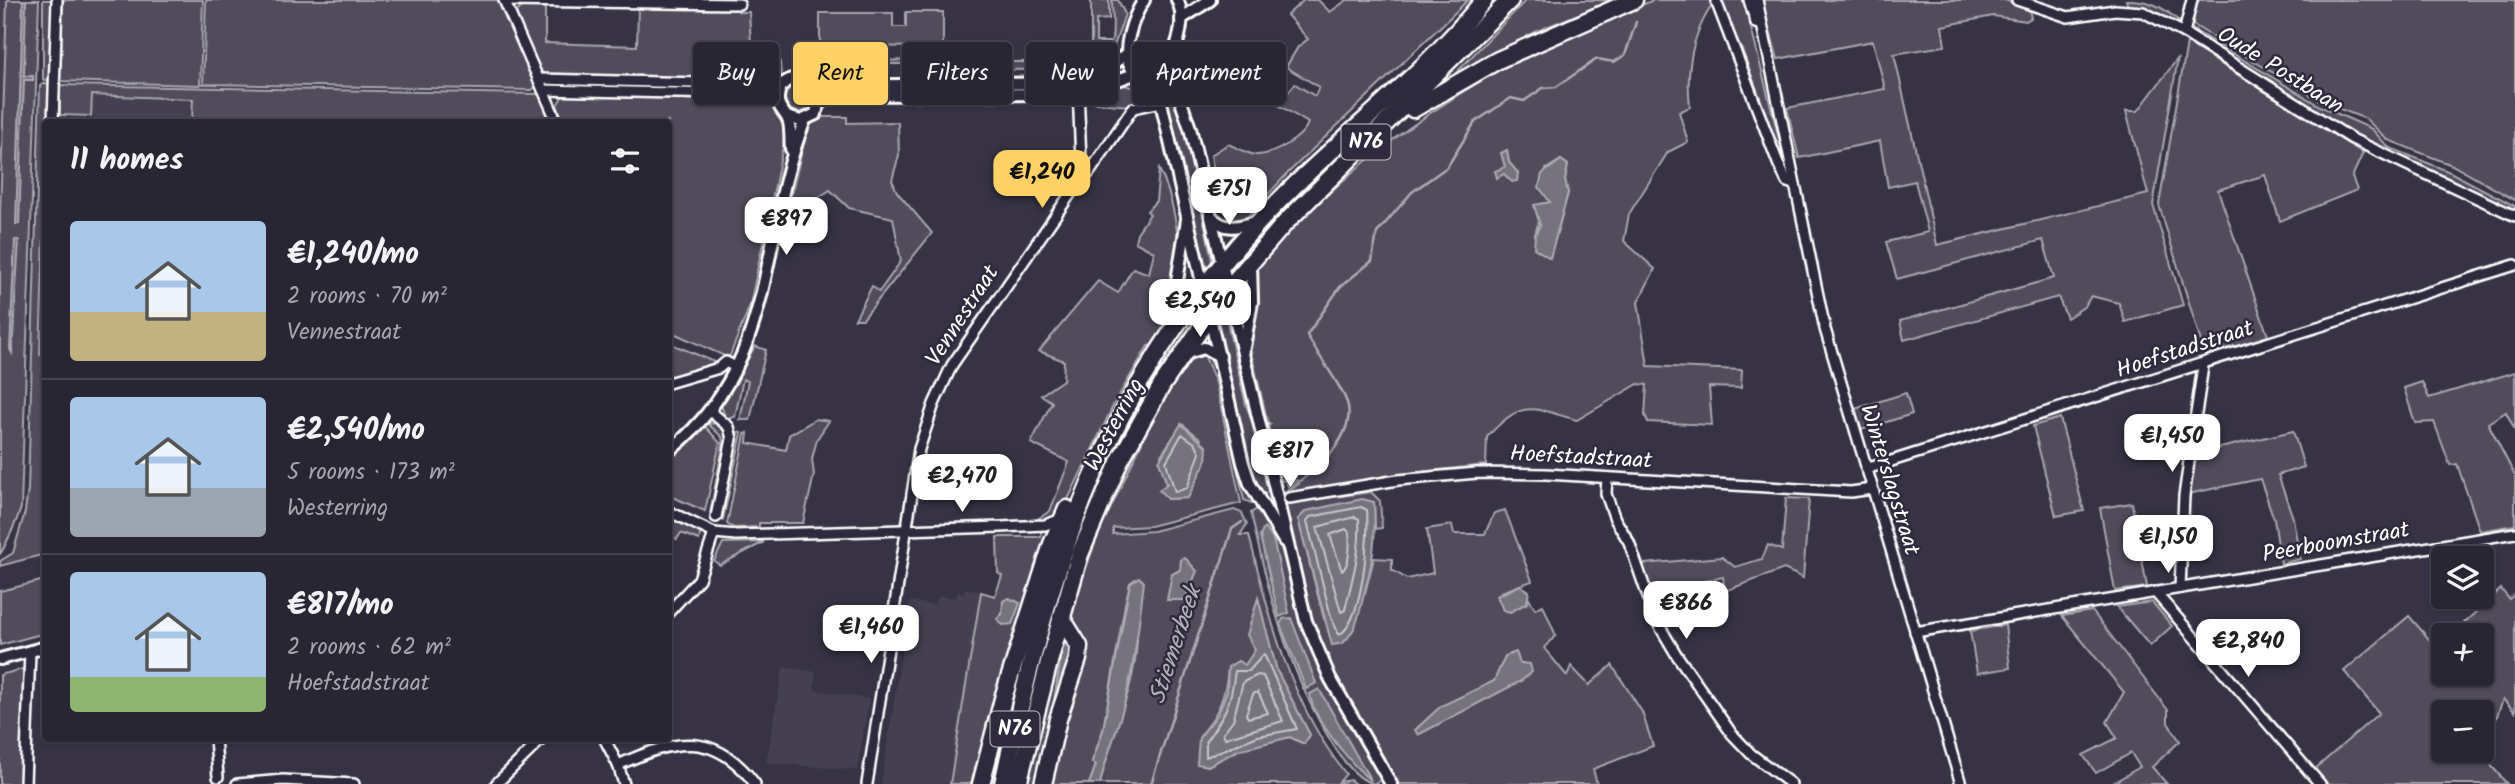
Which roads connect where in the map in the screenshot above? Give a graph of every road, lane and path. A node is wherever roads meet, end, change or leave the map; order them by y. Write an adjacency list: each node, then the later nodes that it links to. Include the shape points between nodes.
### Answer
1 (57, 0): 41 (street)
2 (505, 0): 13 (street); 16 (street)
3 (1143, 0): 20 (street)
4 (1210, 0): 17 (street)
5 (1485, 0): 51 (highway, Westerring / N76)
6 (1510, 0): 44 (highway, Westerring / N76)
7 (1634, 0): 44 (highway, via 1498,60)
8 (1749, 0): 22 (street, Winterslagstraat)
9 (1757, 0): 22 (street, Winterslagstraat)
10 (2017, 0): 18 (street, Oude Postbaan, via 2068,17 2133,9)
11 (2192, 0): 18 (street)
12 (1181, 1): 17 (street)
13 (524, 2): 14 (street); 16 (street)
14 (739, 4)
15 (1715, 8): 47 (street, Winterslagstraat, via 1778,163 1787,183)
16 (509, 11): 24 (street)
17 (1181, 19): 19 (street)
18 (2184, 33): 50 (street, Oude Postbaan, via 2352,139)
19 (1174, 42)
20 (1127, 53): 21 (street); 23 (street)
21 (1118, 61)
22 (1769, 62): 47 (street, Winterslagstraat)
23 (1132, 68)
24 (538, 79): 26 (street); 29 (street)
25 (793, 80): 26 (street)
26 (786, 82): 33 (street)
27 (888, 87): 28 (street)
28 (1026, 88)
29 (543, 90): 31 (street); 42 (street)
30 (1026, 90): 32 (street)
31 (693, 93)
32 (888, 94)
33 (779, 98)
34 (779, 102): 40 (street)
35 (820, 105): 43 (street, via 816,114)
36 (1078, 105): 46 (street, Vennestraat)
37 (1147, 105): 46 (street, Vennestraat, via 1133,108 1088,173)
38 (1162, 105): 49 (street)
39 (1182, 105): 48 (street)
40 (787, 117): 43 (street); 45 (street)
41 (53, 119)
42 (556, 119)
43 (804, 120): 45 (street)
44 (1384, 126): 52 (highway, Westerring / N76)
45 (791, 155): 63 (street, via 760,304)
46 (1079, 175): 75 (street, Vennestraat, via 1072,193 952,365 919,449)
47 (1794, 184): 68 (street, Winterslagstraat, via 1825,329)
48 (1210, 215): 51 (street, via 1227,227); 53 (street)
49 (1187, 216): 55 (street); 57 (street, via 1177,281)
50 (2515, 216)
51 (1259, 221): 53 (highway, Westerring / N76)
52 (1252, 259): 56 (highway, Westerring / N76); 61 (street, via 1252,302)
53 (1221, 263): 55 (highway, Westerring / N76); 56 (street)
54 (2515, 265): 62 (street, Hoefstadstraat)
55 (1204, 284): 57 (highway, Westerring / N76); 58 (street)
56 (1227, 290): 58 (highway, Westerring / N76); 61 (street)
57 (1183, 313): 67 (highway, Westerring / N76)
58 (1211, 314): 59 (highway, Westerring / N76); 60 (street)
59 (1182, 355): 60 (street, via 1198,348); 82 (highway, Westerring / N76, via 1145,413 1097,510)
60 (1220, 356): 78 (street, via 1246,474)
61 (1243, 357): 78 (street)
62 (2203, 366): 68 (street, Hoefstadstraat); 79 (street, via 2184,496)
63 (737, 368): 64 (street, via 726,362); 65 (street)
64 (672, 382)
65 (710, 411): 66 (street); 73 (street, via 729,427 732,439)
66 (672, 448)
67 (1098, 460): 74 (highway); 100 (highway, Westerring / N76, via 1062,553)
68 (1866, 469): 70 (street, Winterslagstraat)
69 (1606, 478): 70 (street, Hoefstadstraat, via 1851,492); 71 (street, Hoefstadstraat, via 1434,475); 104 (street, via 1605,494 1629,542 1656,620 1676,654 1732,734)
70 (1872, 489): 83 (street, Winterslagstraat)
71 (1289, 498)
72 (672, 513): 76 (street)
73 (716, 517)
74 (1062, 519): 75 (street, via 1045,525); 99 (highway, via 1004,695)
75 (906, 529): 76 (street); 98 (street, Vennestraat)
76 (714, 533): 81 (street, via 699,579)
77 (2515, 533): 79 (street, Peerboomstraat)
78 (1289, 551): 103 (street, via 1321,660)
79 (2180, 588): 80 (street, Peerboomstraat)
80 (2155, 592): 83 (street, Peerboomstraat); 106 (street)
81 (672, 609)
82 (1061, 617): 101 (highway, Westerring / N76); 102 (highway, via 1079,646 1078,659)
83 (1915, 632): 105 (street, Winterslagstraat)
84 (42, 648): 85 (street)
85 (30, 651): 86 (street); 92 (street)
86 (0, 659)
87 (215, 742): 91 (street)
88 (539, 742): 95 (street)
89 (606, 742): 90 (street)
90 (618, 765): 96 (street); 97 (street, via 650,750 692,743 726,755)
91 (218, 777)
92 (25, 784)
93 (237, 784): 94 (street, via 283,780)
94 (354, 784)
95 (496, 784)
96 (624, 784)
97 (755, 784)
98 (867, 784)
99 (981, 784)
100 (1003, 784)
101 (1018, 784)
102 (1043, 784)
103 (1391, 784)
104 (1791, 784)
105 (1961, 784)
106 (2320, 784)

